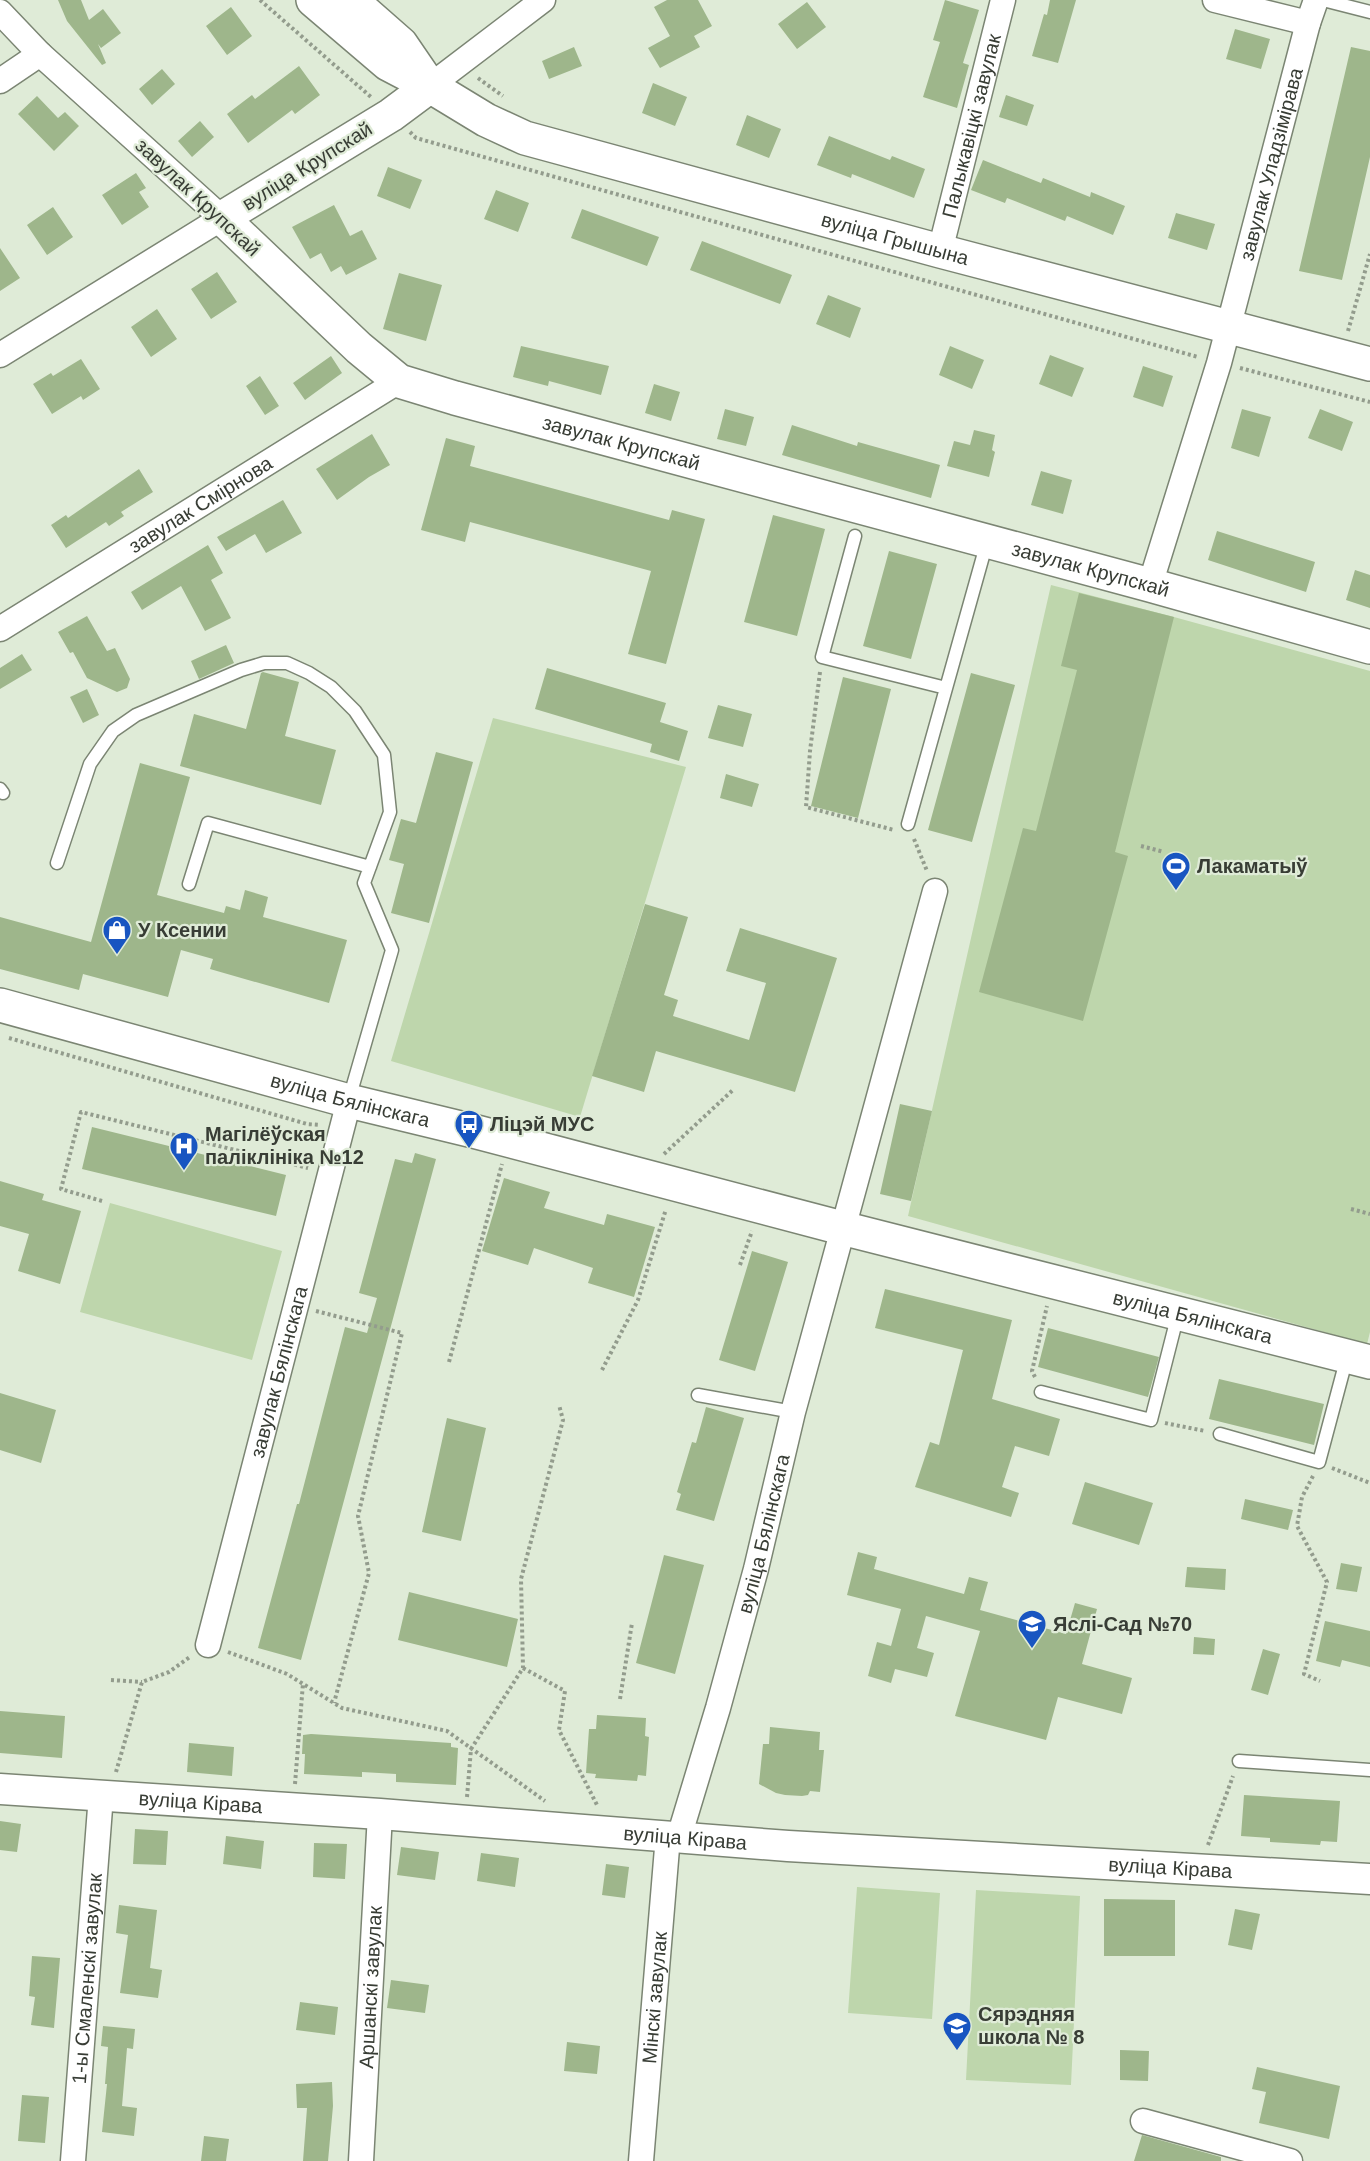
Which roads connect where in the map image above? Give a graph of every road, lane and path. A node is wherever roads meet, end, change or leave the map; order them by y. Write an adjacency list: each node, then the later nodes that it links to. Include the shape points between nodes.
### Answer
1 (313, 0): 14 (main road, вуліца Грышына, via 388,64)
2 (351, 0): 14 (main road, вуліца Грышына, via 401,44)
3 (543, 0): 12 (street, вуліца Крупскай)
4 (1003, 0): 17 (street, Палыкавіцкі завулак)
5 (1215, 0): 10 (street)
6 (1316, 0): 10 (street, завулак Уладзімірава)
7 (1323, 0): 9 (lane)
8 (0, 12): 11 (street, завулак Крупскай)
9 (1370, 12)
10 (1308, 23): 19 (street, завулак Уладзімірава)
11 (40, 54): 13 (street); 16 (street, завулак Крупскай)
12 (459, 64): 14 (street, вуліца Крупскай); 15 (path)
13 (0, 81)
14 (430, 86): 16 (main road, вуліца Крупскай, via 391,115); 17 (main road, вуліца Грышына, via 525,138)
15 (506, 98)
16 (222, 218): 21 (street, вуліца Крупскай); 23 (main road, завулак Крупскай)
17 (940, 251): 19 (main road, вуліца Грышына)
18 (1370, 254): 20 (path)
19 (1228, 327): 22 (main road, вуліца Грышына); 26 (street, завулак Уладзімірава)
20 (1347, 335)
21 (0, 355)
22 (1370, 364)
23 (399, 381): 25 (main road, завулак Крупскай); 27 (street, завулак Смірнова)
24 (855, 536): 29 (lane)
25 (987, 542): 26 (main road, завулак Крупскай); 30 (lane)
26 (1150, 585): 28 (main road, завулак Крупскай)
27 (0, 629)
28 (1370, 647)
29 (822, 657): 30 (lane); 31 (path, via 806,807)
30 (946, 688): 31 (lane)
31 (910, 829): 37 (path)
32 (1141, 846): 33 (path)
33 (1164, 852)
34 (57, 863): 35 (lane, via 90,764 113,731 136,715 241,670 264,663 287,663 331,687 355,711 384,755 390,812)
35 (370, 867): 36 (lane, via 207,823); 40 (lane, via 364,883 392,950)
36 (189, 884)
37 (935, 891): 49 (street, вуліца Бялінскага)
38 (0, 1005): 40 (main road, вуліца Бялінскага)
39 (734, 1089): 41 (path)
40 (349, 1101): 43 (street, завулак Бялінскага); 49 (main road, вуліца Бялінскага)
41 (660, 1157)
42 (503, 1158): 55 (path)
43 (329, 1175): 45 (path, via 81,1112 62,1189); 52 (street, завулак Бялінскага)
44 (668, 1200): 56 (path, via 638,1300)
45 (102, 1201)
46 (1351, 1209): 47 (path)
47 (1370, 1214)
48 (755, 1223): 50 (path)
49 (842, 1228): 53 (main road, вуліца Бялінскага); 60 (street, вуліца Бялінскага)
50 (740, 1265)
51 (1049, 1299): 57 (path, via 1032,1371)
52 (295, 1306): 66 (street, завулак Бялінскага); 73 (path, via 402,1333 358,1516 369,1573)
53 (1179, 1313): 54 (main road, вуліца Бялінскага); 61 (lane)
54 (1359, 1359): 63 (lane)
55 (449, 1362)
56 (602, 1370)
57 (1041, 1392): 61 (lane)
58 (698, 1395): 60 (lane)
59 (559, 1405): 67 (path, via 563,1420 522,1579)
60 (793, 1412): 84 (street, вуліца Бялінскага, via 718,1708)
61 (1151, 1420): 62 (path)
62 (1220, 1434): 63 (lane)
63 (1319, 1462): 64 (path); 69 (path, via 1302,1497 1297,1527 1326,1582 1304,1674)
64 (1370, 1483)
65 (632, 1623): 72 (path)
66 (208, 1645): 70 (path, via 169,1672); 71 (path)
67 (523, 1668): 74 (path); 82 (path, via 565,1691 560,1730)
68 (111, 1680): 70 (path)
69 (1320, 1681)
70 (142, 1682): 79 (path, via 114,1780)
71 (303, 1683): 73 (path); 78 (path)
72 (620, 1699)
73 (334, 1703): 74 (path, via 447,1731)
74 (471, 1749): 80 (path); 81 (path)
75 (1239, 1761): 76 (lane); 85 (path)
76 (1370, 1770)
77 (0, 1789): 79 (street, вуліца Кірава)
78 (294, 1791)
79 (101, 1796): 83 (street, вуліца Кірава); 88 (street, 1-ы Смаленскі завулак)
80 (466, 1802)
81 (546, 1802)
82 (600, 1811)
83 (380, 1814): 84 (street, вуліца Кірава); 89 (street, Аршанскі завулак)
84 (674, 1837): 86 (street, вуліца Кірава); 90 (street, Мінскі завулак)
85 (1207, 1850)
86 (1370, 1880)
87 (1143, 2121): 91 (street)
88 (73, 2161)
89 (362, 2161)
90 (641, 2161)
91 (1290, 2161)

